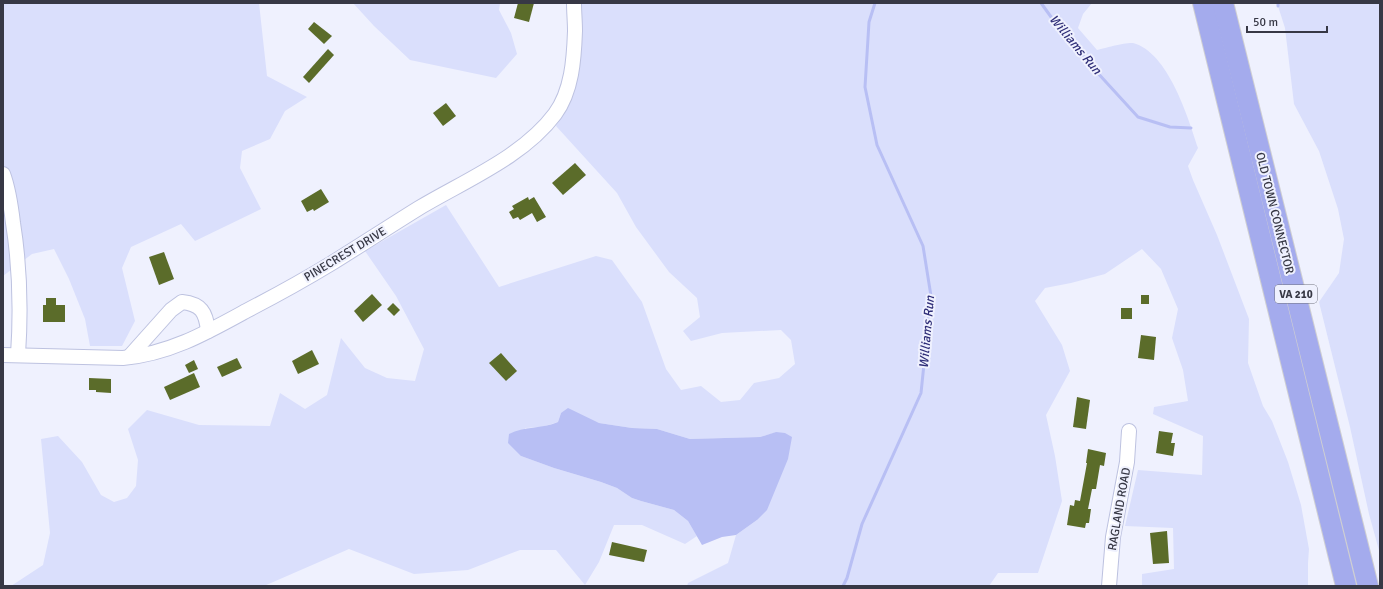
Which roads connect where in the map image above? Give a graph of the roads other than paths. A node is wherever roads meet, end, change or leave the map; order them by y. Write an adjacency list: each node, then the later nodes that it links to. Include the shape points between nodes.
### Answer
1 (574, 3): 5 (street, PINECREST DRIVE, via 573,49 567,88 555,114 525,144 332,263)
2 (1203, 3): 11 (highway, OLD TOWN CONNECTOR / VA 210)
3 (1223, 3): 12 (highway, OLD TOWN CONNECTOR / VA 210)
4 (3, 174): 7 (street, via 10,198 20,289)
5 (208, 331): 8 (street, PINECREST DRIVE, via 162,351); 8 (street, via 207,320 198,306 182,302 171,310)
6 (3, 355): 7 (street, PINECREST DRIVE)
7 (18, 355): 8 (street, PINECREST DRIVE)
8 (129, 357)
9 (1129, 431): 10 (street, RAGLAND ROAD, via 1127,462 1112,537)
10 (1109, 586)
11 (1346, 586)
12 (1368, 586)

